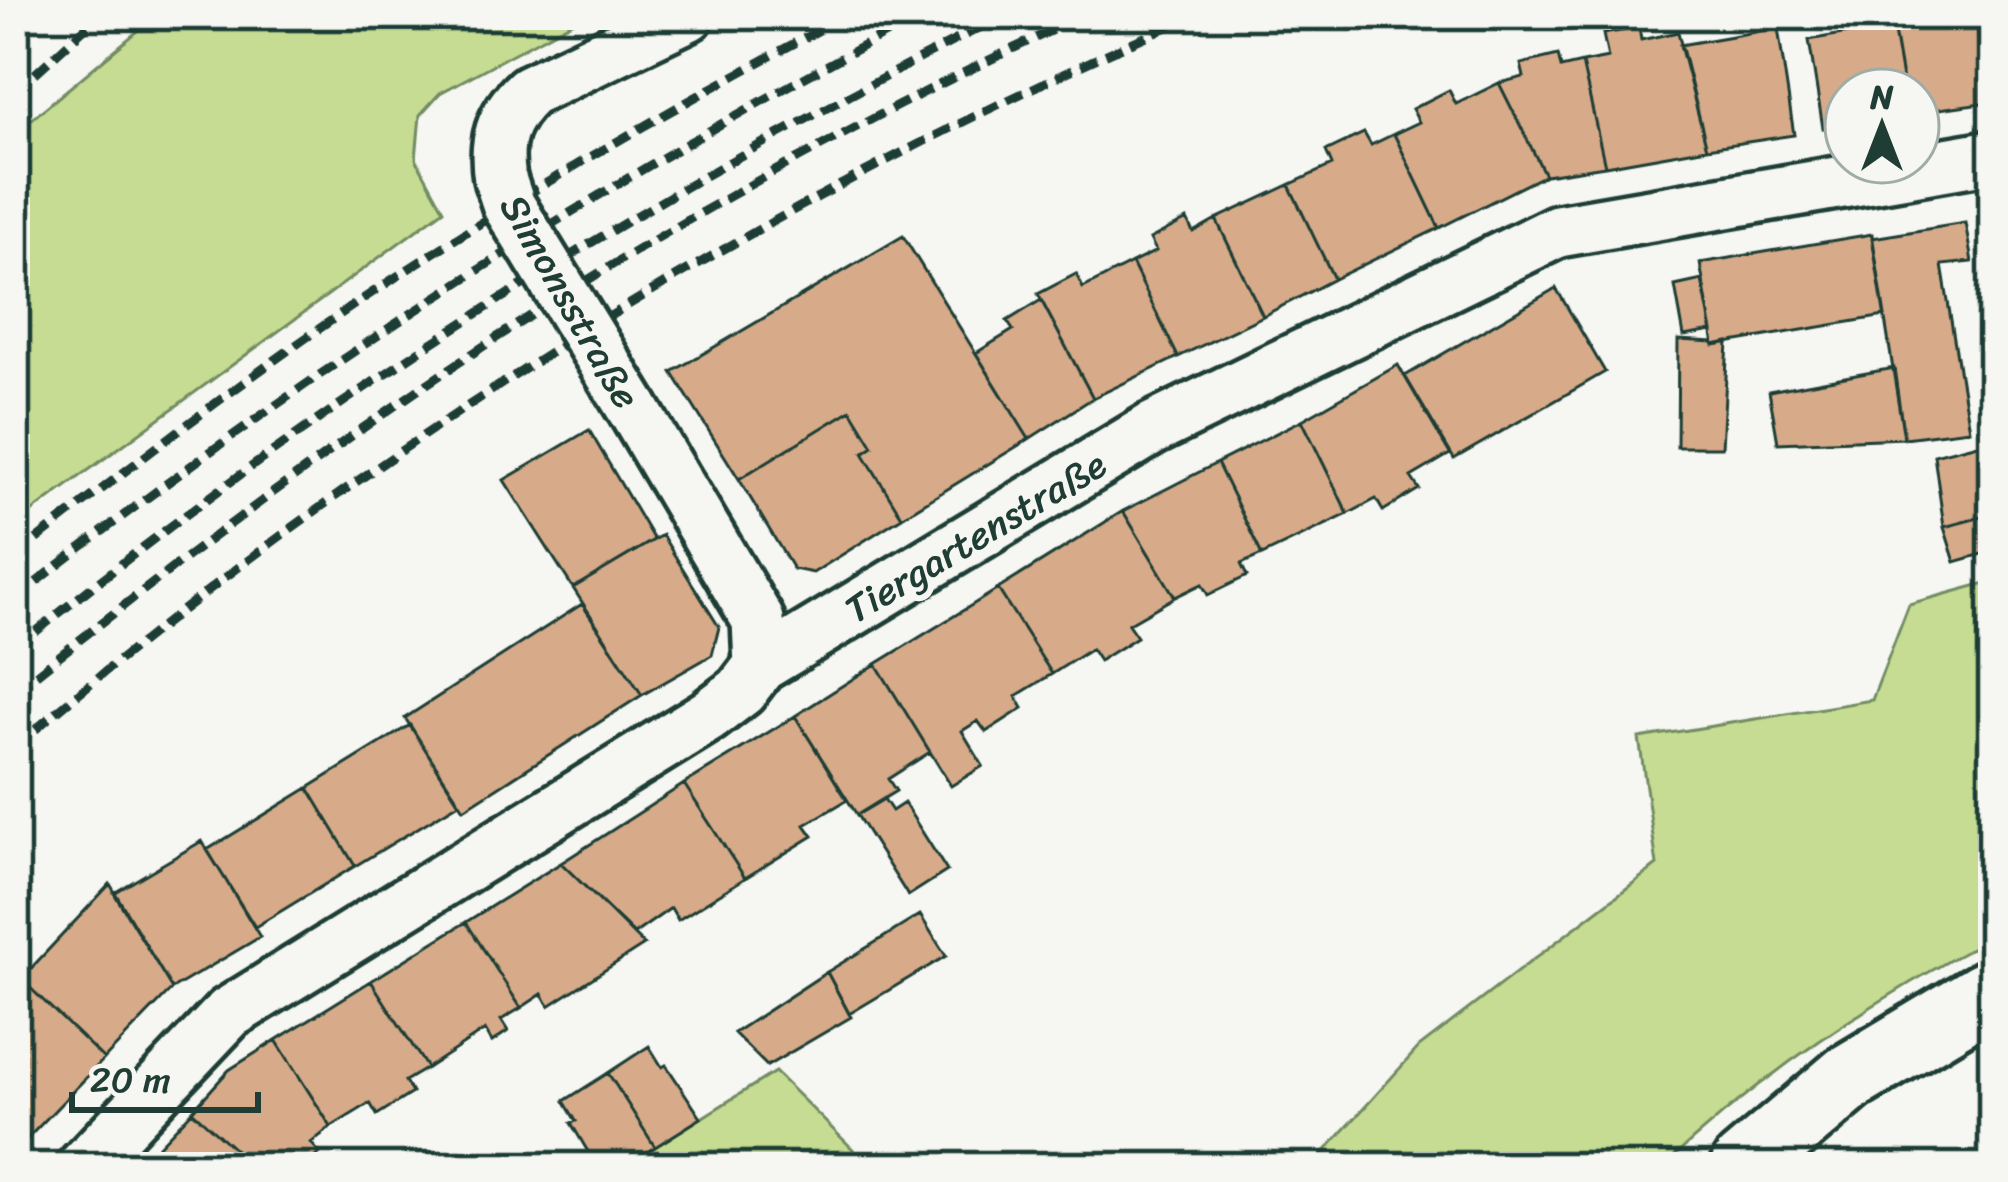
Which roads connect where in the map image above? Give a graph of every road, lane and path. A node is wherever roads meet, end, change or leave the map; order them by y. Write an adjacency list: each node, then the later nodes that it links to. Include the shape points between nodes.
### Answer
1 (688, 15): 3 (street, Simonsstraße, bridge, via 529,91 511,108 497,142 500,179 758,620)
2 (1993, 156): 3 (street, Tiergartenstraße, via 1558,231 1153,429)
3 (760, 666): 5 (street, Tiergartenstraße, via 708,716 229,1013)
4 (1993, 991): 6 (street, via 1850,1077)
5 (83, 1167)
6 (1744, 1167)

